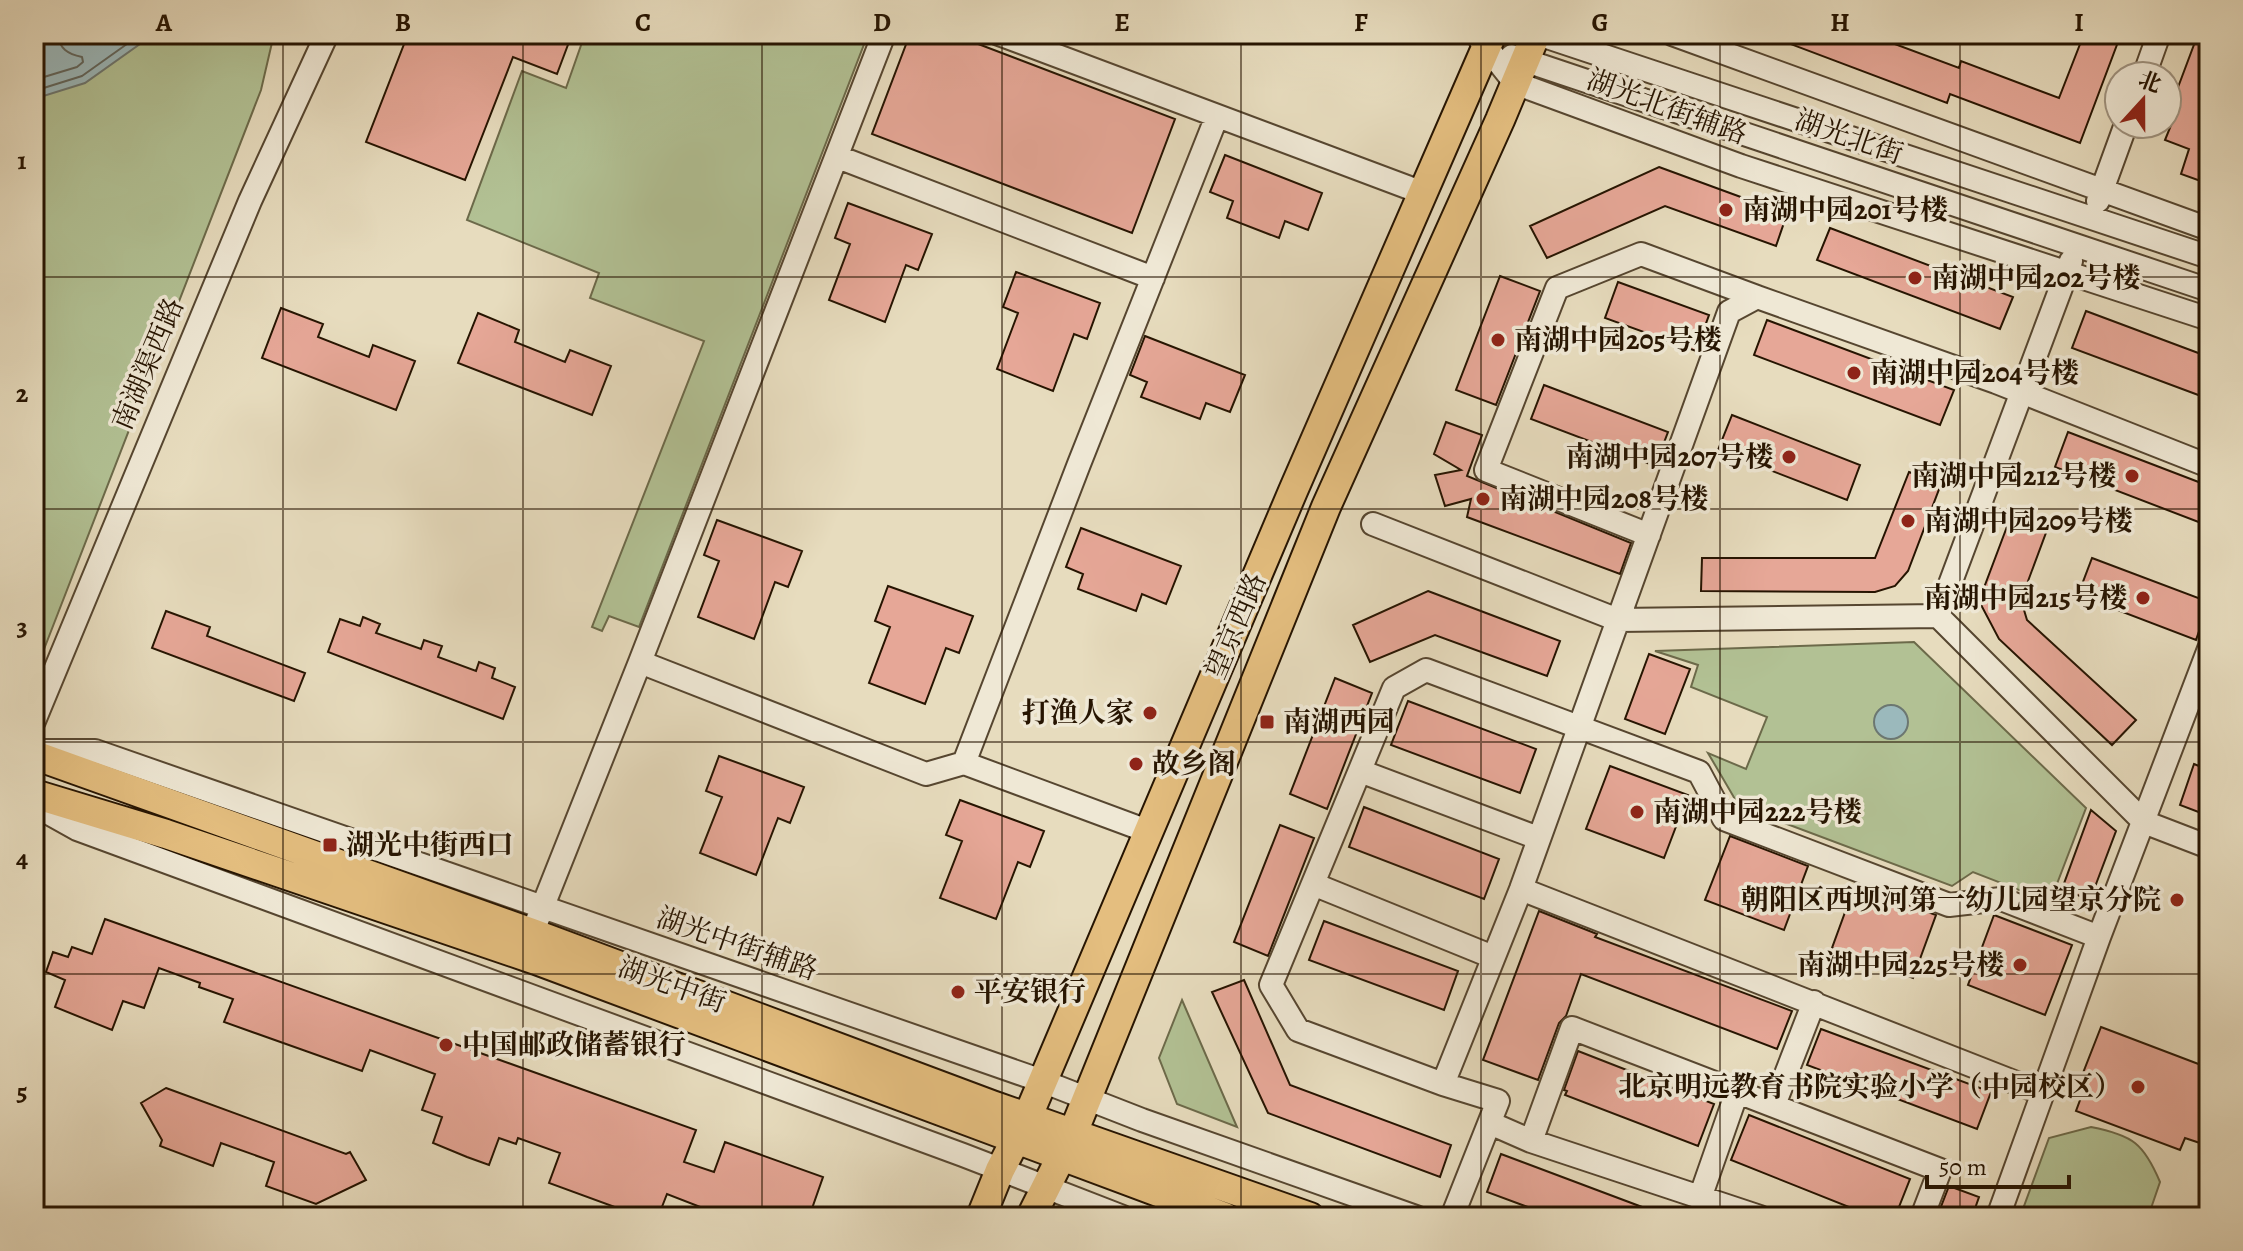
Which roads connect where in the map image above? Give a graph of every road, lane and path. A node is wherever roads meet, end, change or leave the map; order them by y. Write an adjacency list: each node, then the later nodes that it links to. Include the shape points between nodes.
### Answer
1 (327, 34): 32 (street, 南湖渠西路, via 225,260)
2 (884, 34): 12 (street)
3 (999, 34): 10 (street)
4 (1537, 34): 9 (main road, 望京西路); 15 (street, 湖光北街)
5 (1672, 34): 13 (street)
6 (2159, 34): 8 (street)
7 (1485, 38): 9 (street); 14 (main road, 望京西路)
8 (2150, 60)
9 (1520, 72): 17 (street, 湖光北街); 19 (street, 湖光北街辅路, via 1741,166); 53 (main road, 望京西路, via 1326,507)
10 (1217, 116): 14 (street); 20 (street)
11 (2120, 140): 13 (street)
12 (838, 157): 20 (street); 31 (street)
13 (2102, 189): 15 (street); 16 (street)
14 (1423, 193): 40 (main road, 望京西路)
15 (2092, 218): 17 (street); 18 (street, 湖光北街)
16 (2209, 229)
17 (2080, 246): 19 (street); 21 (street, 湖光北街)
18 (2209, 257)
19 (2065, 271): 23 (street, 湖光北街辅路); 24 (street)
20 (1153, 278): 35 (street)
21 (2209, 290)
22 (1757, 297): 24 (street); 27 (street, via 1729,312); 27 (street, via 1641,254 1557,288 1486,470)
23 (2209, 319)
24 (2021, 392): 25 (street); 28 (street)
25 (2209, 466)
26 (1373, 524): 29 (street)
27 (1649, 535): 29 (street)
28 (1938, 616): 29 (street); 39 (street)
29 (1618, 620): 33 (street)
30 (2209, 649): 39 (street)
31 (640, 662): 35 (street, via 926,774); 45 (street)
32 (34, 721)
33 (1578, 727): 36 (street, via 1426,670 1394,688); 41 (street); 46 (street, via 1699,772 1724,819 1949,905 2001,899)
34 (34, 753): 45 (main road, 湖光中街)
35 (964, 763): 40 (street)
36 (1360, 771): 41 (street); 43 (street)
37 (34, 794): 56 (main road, 湖光中街, via 401,913)
38 (34, 805): 59 (street, via 77,829)
39 (2144, 822): 42 (street); 46 (street)
40 (1150, 832): 49 (main road, 望京西路)
41 (1538, 838): 44 (street)
42 (2209, 847)
43 (1313, 884): 47 (street); 50 (street, via 1271,985 1298,1030)
44 (1521, 889): 47 (street); 48 (street)
45 (537, 920): 49 (street, 湖光中街辅路); 56 (main road, 湖光中街)
46 (2099, 937): 52 (street)
47 (1493, 957): 50 (street)
48 (1814, 1002): 52 (street); 54 (street)
49 (1042, 1081): 53 (street, 湖光中街辅路); 56 (main road, 望京西路)
50 (1443, 1084): 55 (street, via 1498,1101)
51 (1737, 1092): 54 (street); 57 (street, via 1572,1028); 61 (street)
52 (2042, 1093): 71 (street)
53 (1085, 1097): 58 (main road, 望京西路); 67 (street, 湖光中街辅路)
54 (1774, 1105): 70 (street, via 1940,1170)
55 (1490, 1123): 57 (street); 68 (street)
56 (1022, 1129): 58 (main road, 湖光中街); 59 (main road, 望京西路)
57 (1531, 1141): 61 (street)
58 (1066, 1145): 60 (main road, 望京西路); 65 (main road, 湖光中街); 66 (main road, 湖光中街)
59 (1000, 1170): 60 (street); 62 (main road, 望京西路)
60 (1044, 1188): 63 (main road, 望京西路); 64 (street)
61 (1701, 1195): 69 (street)
62 (981, 1217)
63 (1031, 1217)
64 (1123, 1217)
65 (1225, 1217)
66 (1310, 1217)
67 (1416, 1217)
68 (1452, 1217)
69 (1760, 1217)
70 (1922, 1217)
71 (1998, 1217)

